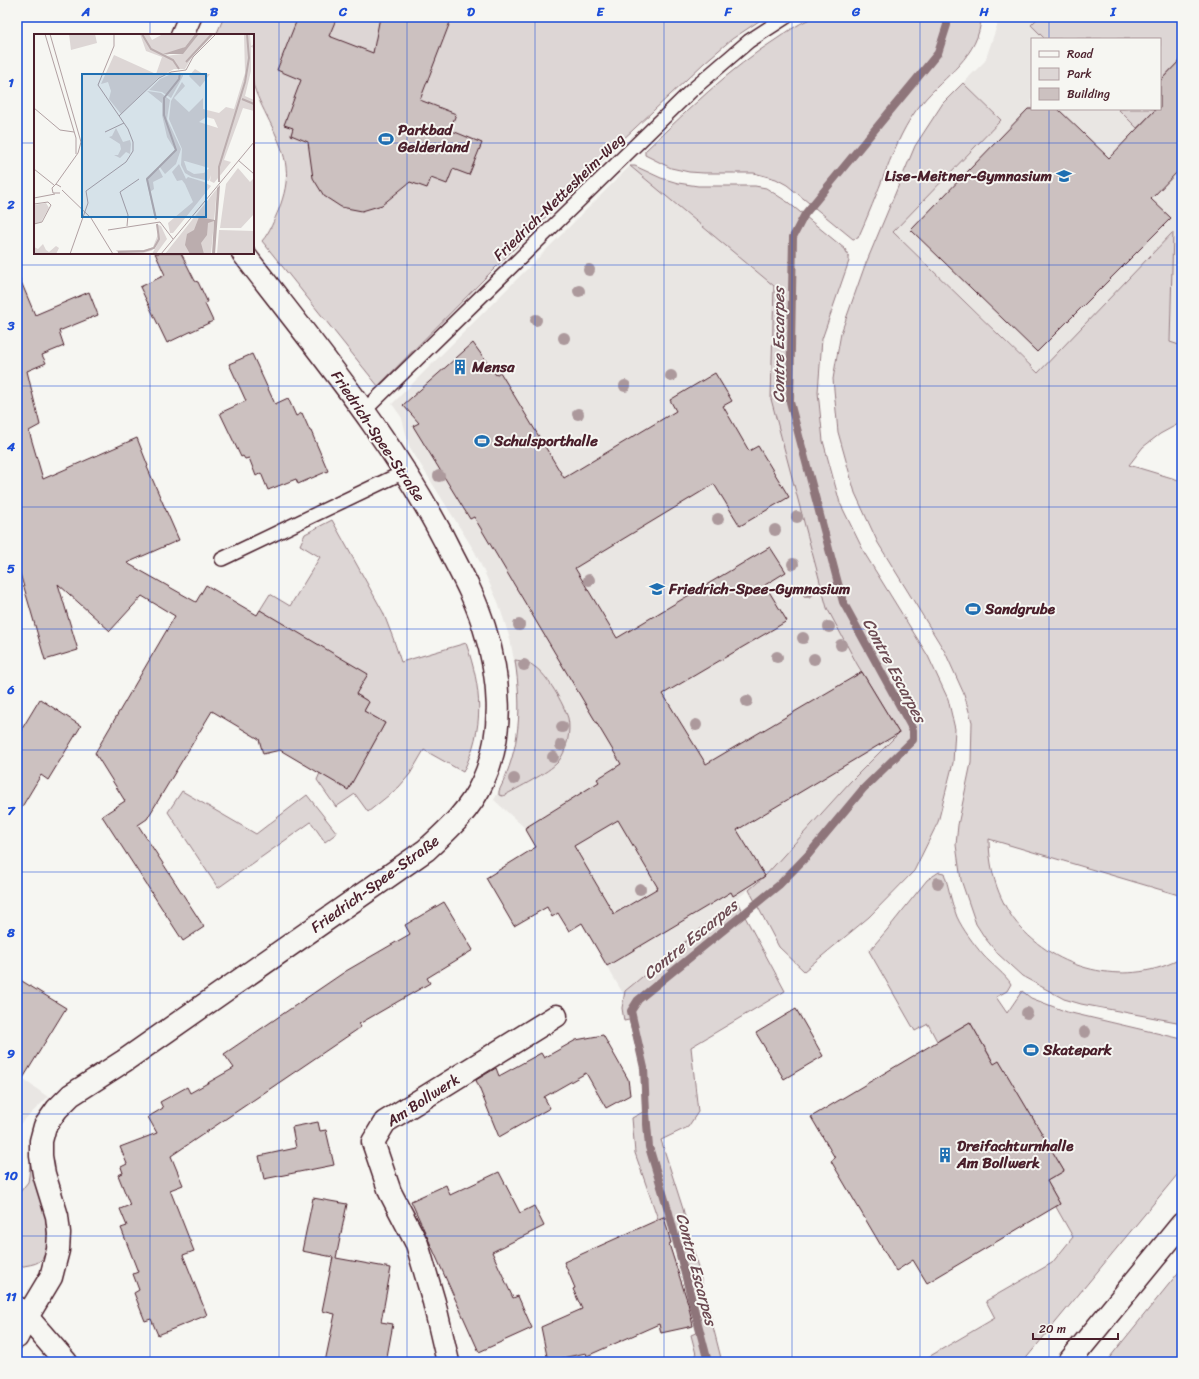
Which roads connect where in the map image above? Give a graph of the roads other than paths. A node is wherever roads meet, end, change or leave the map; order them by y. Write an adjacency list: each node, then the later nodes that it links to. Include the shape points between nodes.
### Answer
1 (190, 17): 3 (street)
2 (786, 17): 5 (lane, Friedrich-Nettesheim-Weg, via 749,41 691,91)
3 (182, 34)
4 (244, 254): 5 (street, Friedrich-Spee-Straße)
5 (364, 411): 6 (street, Friedrich-Spee-Straße)
6 (406, 471): 7 (lane); 10 (street, Friedrich-Spee-Straße, via 471,592 492,654 498,706 493,750 483,782 455,824 426,850 71,1095 57,1109 45,1126 40,1156 57,1216 58,1250 50,1277)
7 (222, 559)
8 (556, 1016): 13 (street, Am Bollwerk, via 385,1122 373,1142 390,1192 417,1244)
9 (1182, 1224): 14 (street)
10 (22, 1312): 11 (street, Friedrich-Spee-Straße); 12 (street)
11 (17, 1337)
12 (66, 1362)
13 (448, 1362)
14 (1069, 1362)

